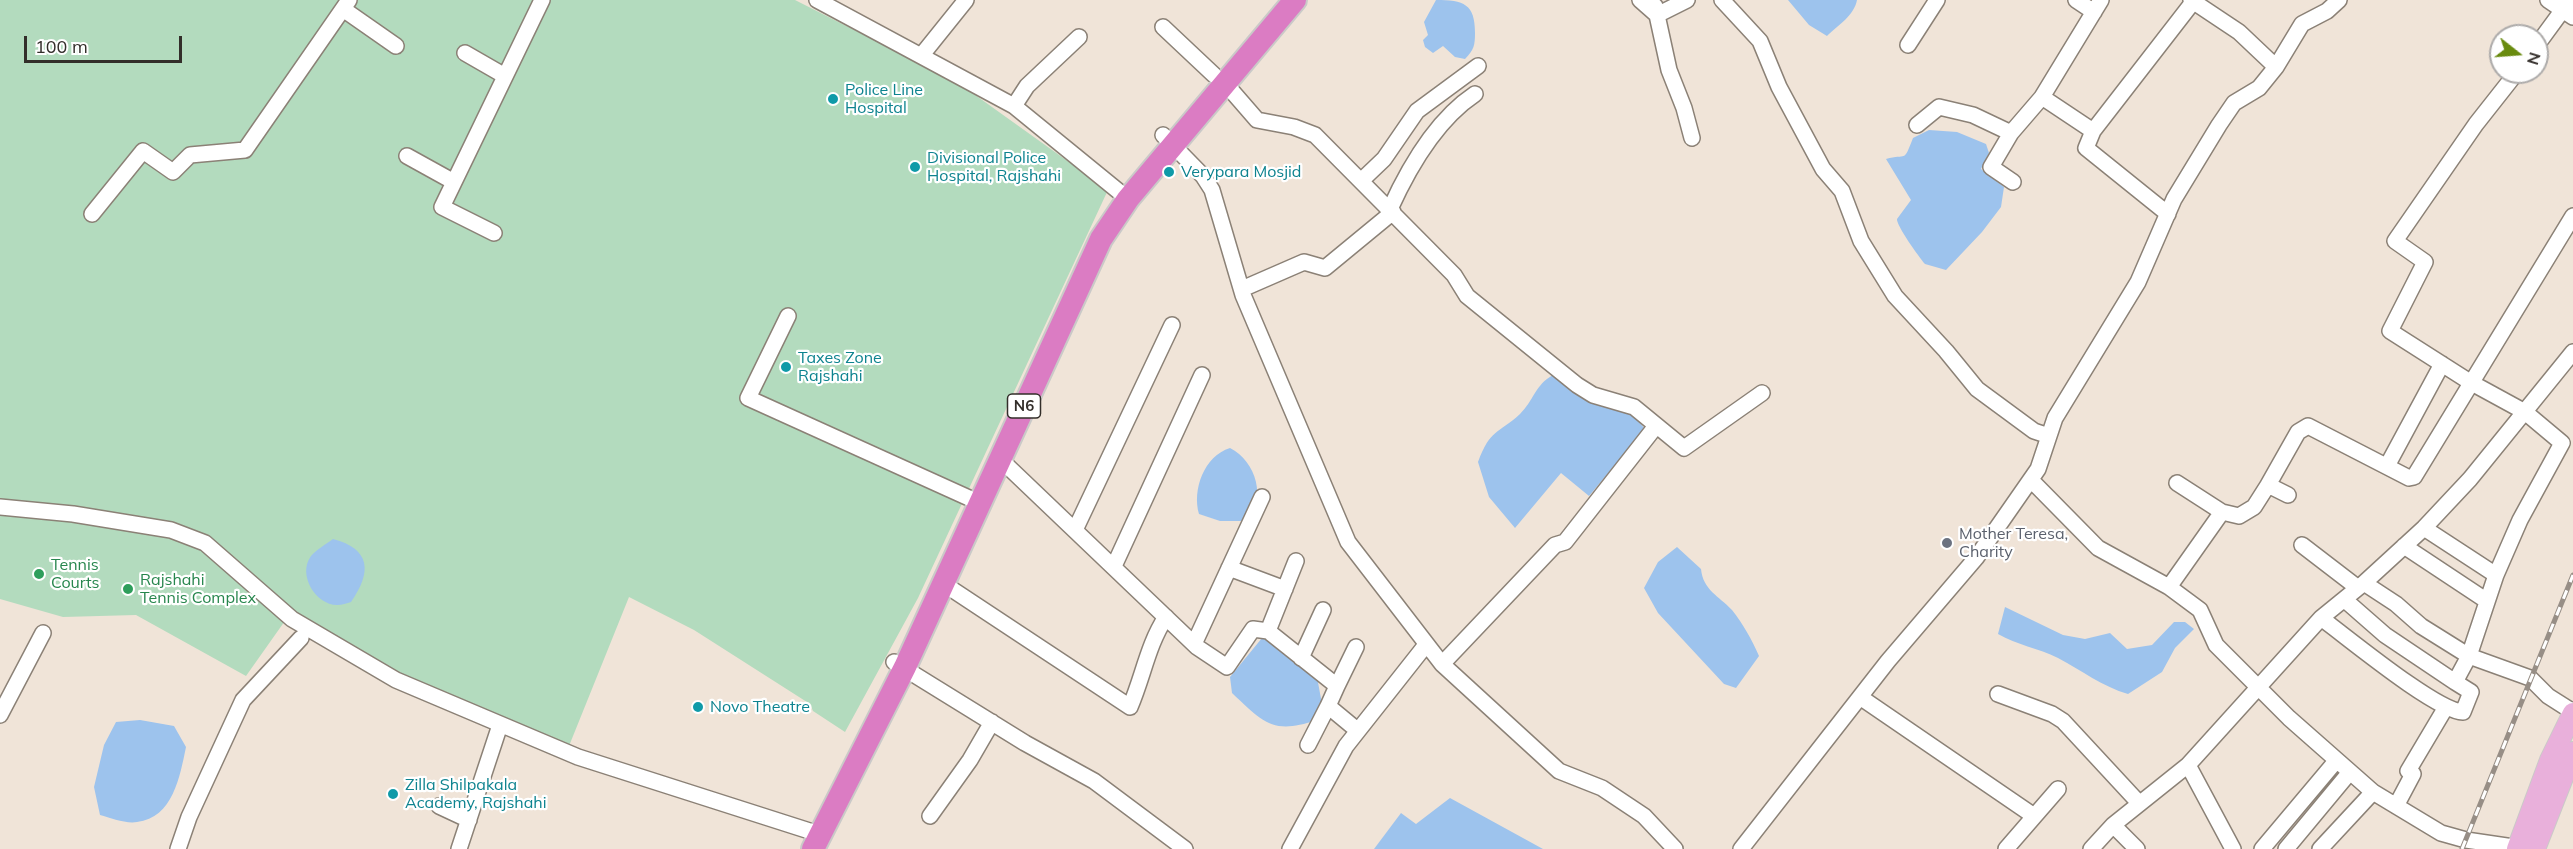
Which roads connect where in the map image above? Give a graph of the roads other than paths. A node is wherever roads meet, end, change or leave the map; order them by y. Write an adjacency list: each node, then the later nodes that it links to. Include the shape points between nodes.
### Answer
1 (542, 0): 27 (street)
2 (817, 0): 24 (street)
3 (966, 0): 24 (street)
4 (1275, 0): 28 (highway, N6)
5 (1295, 0): 28 (highway, N6)
6 (1640, 0): 17 (street)
7 (1687, 0): 17 (street)
8 (1722, 0): 58 (street, via 1760,41 1779,87 1823,169 1842,191 1861,242 1895,296 1977,389 2034,430)
9 (1937, 0): 21 (street)
10 (2076, 0): 15 (street)
11 (2339, 0): 26 (street, via 2302,24)
12 (2548, 0): 16 (street)
13 (2192, 1): 26 (street, via 2239,32); 34 (street)
14 (346, 4): 22 (street); 44 (street, via 245,150 190,155 173,172 143,151)
15 (2097, 6): 31 (street)
16 (2570, 6): 19 (street)
17 (1655, 7): 36 (street, via 1669,70)
18 (1163, 27): 28 (street)
19 (2549, 31)
20 (1079, 37): 32 (street, via 1027,86)
21 (1908, 45)
22 (396, 46)
23 (465, 53): 27 (street)
24 (921, 56): 32 (street)
25 (1478, 66): 39 (street, via 1417,111 1384,159)
26 (2276, 67): 45 (street, via 2259,88 2234,103)
27 (505, 76): 40 (street)
28 (1219, 78): 37 (highway, N6); 39 (street, via 1257,120 1315,135)
29 (2508, 84): 52 (street, via 2395,241 2425,262 2390,331)
30 (1475, 94): 43 (street, via 1459,105 1408,170)
31 (2042, 97): 34 (street); 35 (street)
32 (1014, 106): 42 (street)
33 (1917, 125): 35 (street, via 1939,107 1973,115)
34 (2093, 131): 45 (street, via 2086,148)
35 (2011, 133): 41 (street, via 1991,167)
36 (1692, 138)
37 (1168, 140): 42 (highway, N6); 48 (street, via 1212,190)
38 (407, 156): 40 (street)
39 (1362, 180): 43 (street)
40 (454, 182): 47 (street, via 442,207)
41 (2013, 182)
42 (1123, 195): 59 (highway, N6); 66 (highway, N6, via 1087,241)
43 (1391, 211): 48 (street, via 1325,268 1304,262); 57 (street, via 1454,275 1467,296 1576,385 1593,395 1634,407)
44 (92, 214)
45 (2168, 214): 58 (street, via 2138,282 2055,418)
46 (2573, 216): 54 (street)
47 (494, 233)
48 (1242, 289): 90 (street, via 1348,542)
49 (788, 316): 66 (street, via 748,398)
50 (1172, 325): 70 (street)
51 (2573, 352): 56 (street)
52 (2442, 364): 54 (street); 60 (street)
53 (1202, 375): 74 (street)
54 (2470, 382): 56 (street); 60 (street, via 2414,477)
55 (1762, 393): 57 (street, via 1684,448)
56 (2525, 412): 69 (street); 76 (street, via 2562,443)
57 (1656, 426): 95 (street, via 1565,542 1555,545)
58 (2049, 436): 61 (street)
59 (1000, 459): 66 (highway, N6); 70 (street)
60 (2387, 466): 63 (street, via 2308,426 2303,427)
61 (2031, 480): 79 (street, via 2097,548); 100 (street, via 1976,558)
62 (2177, 483): 68 (street)
63 (2268, 485): 64 (street); 68 (street, via 2247,513 2239,516)
64 (2288, 495)
65 (1262, 497): 75 (street)
66 (974, 500): 77 (highway, N6); 94 (highway, N6)
67 (0, 507): 106 (street, via 171,530 205,543 292,620 321,639 396,680)
68 (2222, 512): 79 (street)
69 (2424, 528): 72 (street); 76 (street)
70 (1075, 530): 74 (street)
71 (2302, 545): 78 (street)
72 (2404, 546): 78 (street); 82 (street)
73 (1296, 561): 80 (street)
74 (1114, 566): 84 (street)
75 (1229, 568): 80 (street); 89 (street)
76 (2496, 574): 82 (street)
77 (944, 584): 84 (street, via 1130,707 1154,635); 94 (highway, N6)
78 (2361, 586): 81 (street); 92 (street, via 2396,604 2421,626)
79 (2169, 588): 98 (street, via 2200,610 2216,645)
80 (1285, 589): 86 (street)
81 (2344, 600): 85 (street); 96 (street, via 2385,635)
82 (2487, 601): 92 (street)
83 (1323, 610): 93 (street)
84 (1166, 617): 89 (street)
85 (2321, 618): 98 (street); 102 (street)
86 (1268, 631): 89 (street, via 1253,629 1227,667); 93 (street)
87 (43, 633): 104 (street)
88 (301, 638): 124 (street, via 243,700)
89 (1194, 644)
90 (1425, 646): 95 (street); 107 (street)
91 (1356, 647): 97 (street)
92 (2469, 656): 96 (street); 103 (street, via 2530,678)
93 (1301, 658): 97 (street)
94 (899, 664): 105 (street); 122 (highway, N6)
95 (1442, 664): 129 (street, via 1559,771 1610,794 1644,816)
96 (2455, 682): 102 (street, via 2468,688 2472,695 2463,712)
97 (1337, 686): 101 (street)
98 (2259, 689): 109 (street); 111 (street)
99 (1998, 694): 115 (street, via 2062,721)
100 (1860, 697): 119 (street); 130 (street)
101 (1328, 706): 107 (street); 108 (street)
102 (2446, 707): 116 (street, via 2408,771 2413,774)
103 (2573, 712): 110 (main road)
104 (0, 715)
105 (992, 722): 118 (street); 127 (street, via 1094,781)
106 (500, 725): 120 (street); 122 (street, via 604,766)
107 (1357, 730): 128 (street)
108 (1308, 746)
109 (2336, 761): 112 (street); 135 (street)
110 (2566, 761): 123 (main road)
111 (2188, 765): 115 (street); 134 (street)
112 (2350, 772): 114 (street); 136 (street)
113 (2058, 789): 119 (street)
114 (2373, 792): 116 (street); 137 (street)
115 (2139, 803): 121 (street)
116 (2396, 806): 123 (street, via 2441,833)
117 (439, 807): 120 (street)
118 (930, 816)
119 (2034, 816): 131 (street)
120 (469, 820): 125 (street)
121 (2113, 825): 132 (street); 133 (street)
122 (815, 838): 126 (highway, N6)
123 (2525, 848)
124 (178, 849)
125 (459, 849)
126 (798, 849)
127 (1185, 849)
128 (1290, 849)
129 (1675, 849)
130 (1741, 849)
131 (2006, 849)
132 (2091, 849)
133 (2137, 849)
134 (2233, 849)
135 (2262, 849)
136 (2286, 849)
137 (2321, 849)

